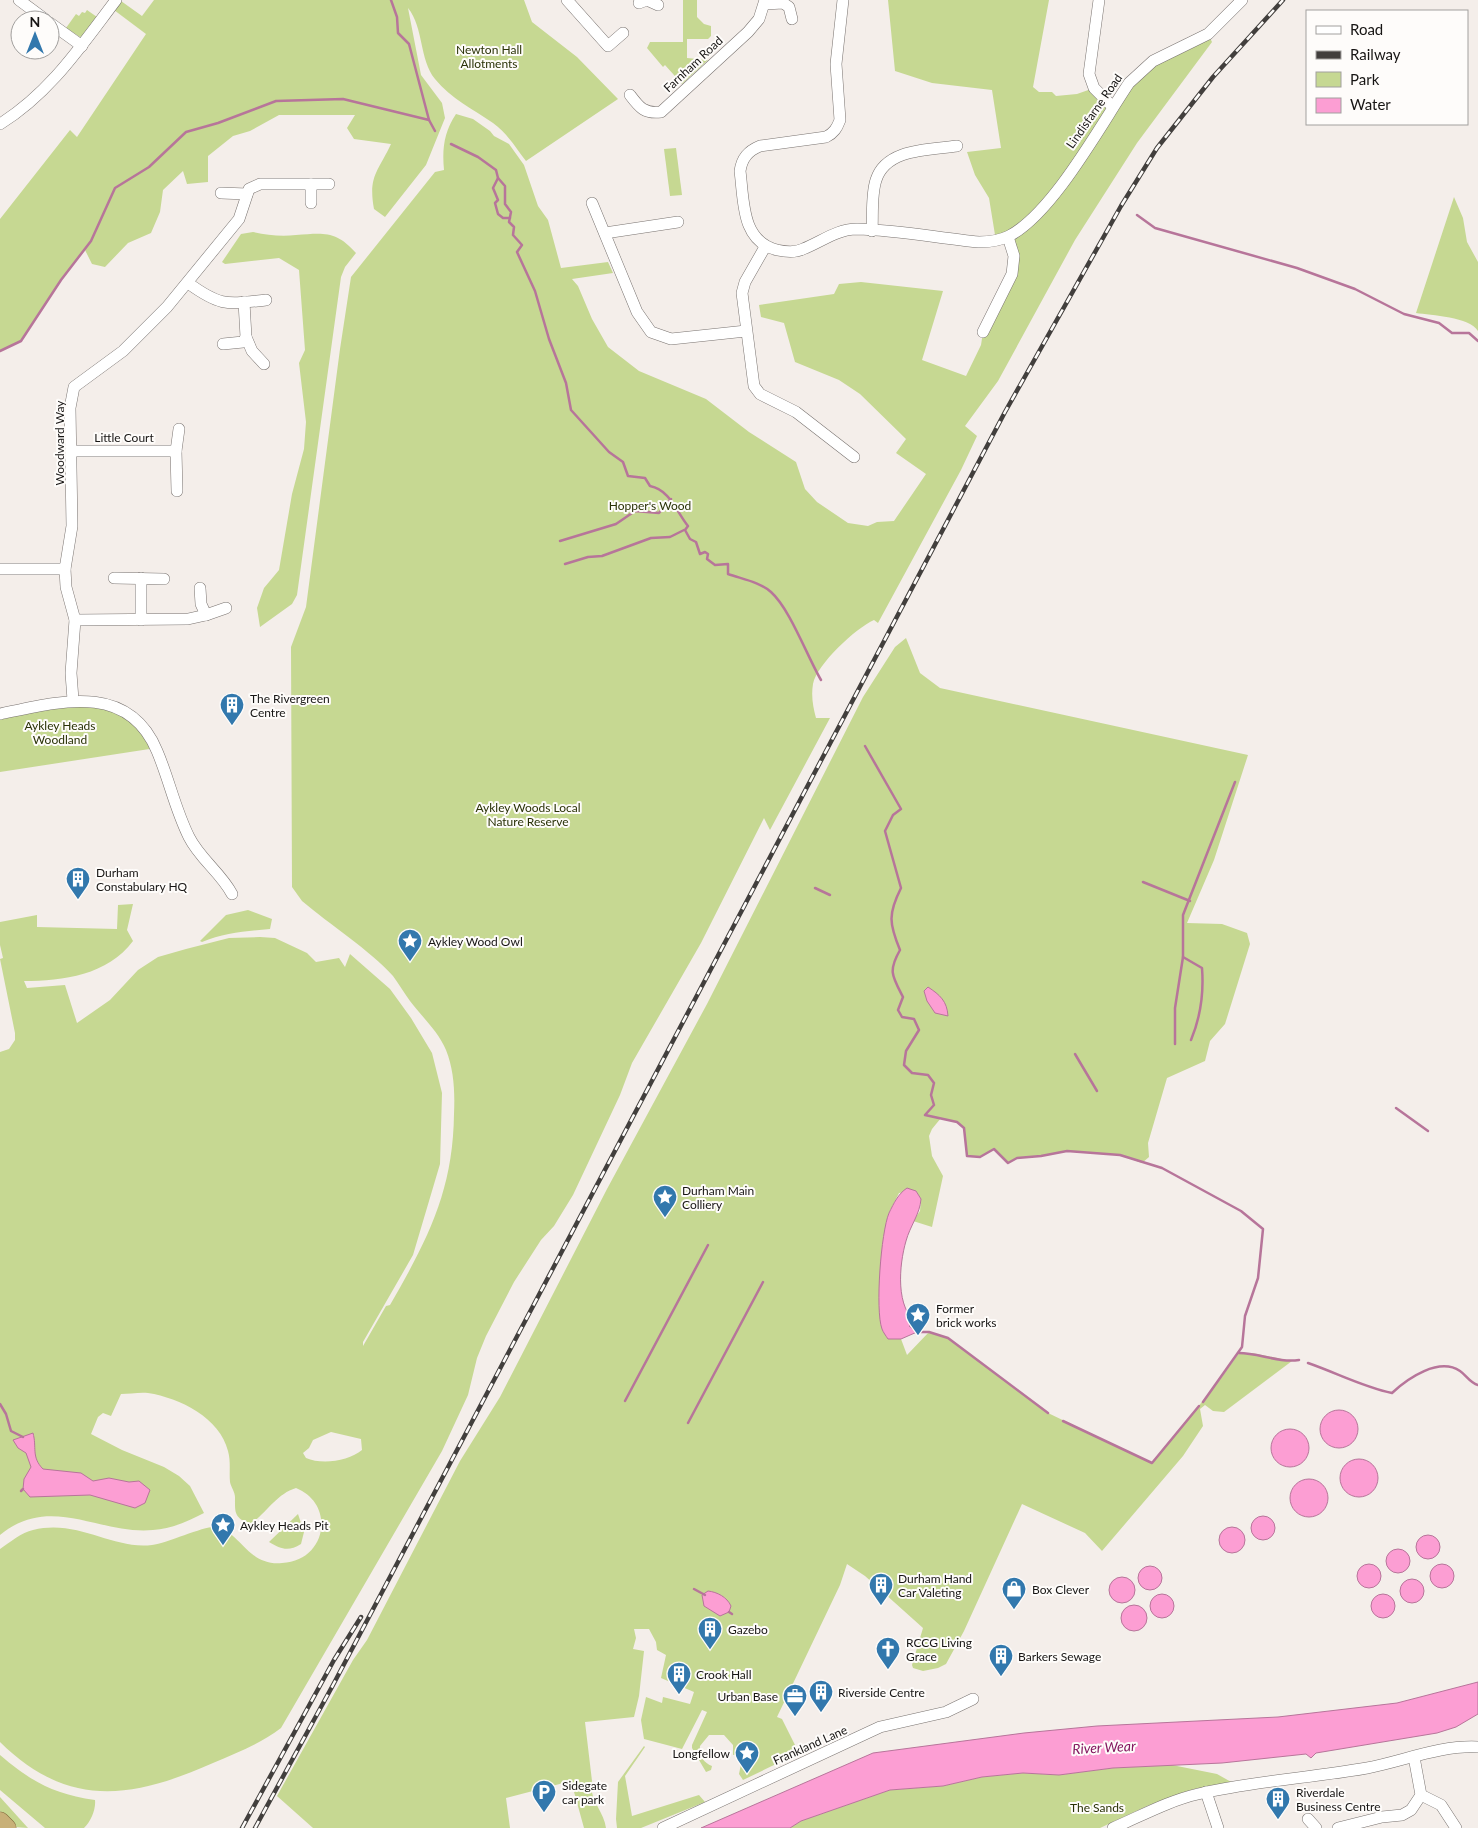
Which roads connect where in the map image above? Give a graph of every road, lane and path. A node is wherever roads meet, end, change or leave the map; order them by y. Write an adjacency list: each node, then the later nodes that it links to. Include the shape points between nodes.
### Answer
1 (18, 0): 10 (street)
2 (116, 0): 14 (street)
3 (843, 0): 29 (street, via 836,47 840,120 837,127 826,137 760,146 750,150 741,163 748,225)
4 (1099, 0): 16 (street, via 1089,74 1094,88)
5 (1242, 0): 16 (street, Lindisfarne Road, via 1208,34 1152,61 1140,71)
6 (573, 2): 13 (street, via 608,46)
7 (765, 2): 11 (street, Farnham Road, via 789,6); 15 (street, Farnham Road, via 759,19 748,32 661,112 641,110)
8 (639, 3): 9 (street, via 647,0)
9 (658, 5)
10 (32, 10)
11 (792, 19)
12 (60, 30): 14 (street)
13 (623, 33)
14 (82, 46): 17 (street, via 63,71)
15 (630, 95)
16 (1113, 107): 28 (street, Lindisfarne Road, via 1045,207)
17 (0, 124)
18 (957, 146): 26 (street, via 903,154 879,171 875,182)
19 (311, 184): 20 (street); 22 (street, via 260,184); 23 (street)
20 (328, 184)
21 (221, 193): 22 (street)
22 (247, 194): 30 (street, Woodward Way, via 239,219)
23 (311, 203)
24 (592, 203): 27 (street)
25 (678, 222): 27 (street)
26 (872, 231): 28 (street, Lindisfarne Road, via 979,242); 29 (street, Lindisfarne Road, via 846,230 797,252)
27 (605, 233): 33 (street, via 637,312 651,332 671,339)
28 (1008, 237): 34 (street, via 1014,256 1012,274)
29 (765, 247): 33 (street, via 742,293)
30 (188, 283): 32 (street, via 205,296 225,304); 39 (street, Woodward Way, via 123,351 74,387 70,408)
31 (266, 300): 32 (street)
32 (244, 302): 35 (street)
33 (746, 331): 41 (street, via 751,376 760,394 796,412)
34 (983, 332)
35 (246, 337): 36 (street, via 243,342); 37 (street, via 252,351)
36 (223, 344)
37 (264, 364)
38 (179, 429): 40 (street)
39 (72, 451): 40 (street, Little Court); 44 (street, Woodward Way, via 72,526)
40 (176, 451): 42 (street)
41 (854, 457)
42 (177, 491)
43 (0, 569): 44 (street)
44 (65, 569): 51 (street, Woodward Way)
45 (114, 578): 46 (street)
46 (141, 578): 47 (street); 52 (street)
47 (164, 579)
48 (200, 588): 50 (street)
49 (226, 608): 50 (street)
50 (206, 615): 52 (street, via 188,620)
51 (75, 620): 52 (street); 53 (street, Woodward Way, via 71,674)
52 (141, 620)
53 (74, 700): 54 (street); 55 (street, via 110,706 129,715 146,732 158,753 196,851)
54 (0, 714)
55 (232, 894)
56 (973, 1699): 64 (street, Frankland Lane, via 946,1712 880,1727)
57 (1478, 1747): 58 (street, via 1456,1746)
58 (1414, 1757): 59 (street, via 1348,1771); 60 (street)
59 (1206, 1792): 65 (street, via 1180,1799); 66 (street)
60 (1421, 1796): 62 (street, via 1411,1810 1402,1815); 68 (street, via 1441,1805)
61 (0, 1821): 63 (highway)
62 (1368, 1825): 67 (street)
63 (7, 1828)
64 (663, 1828)
65 (1113, 1828)
66 (1218, 1828)
67 (1338, 1828)
68 (1456, 1828)

